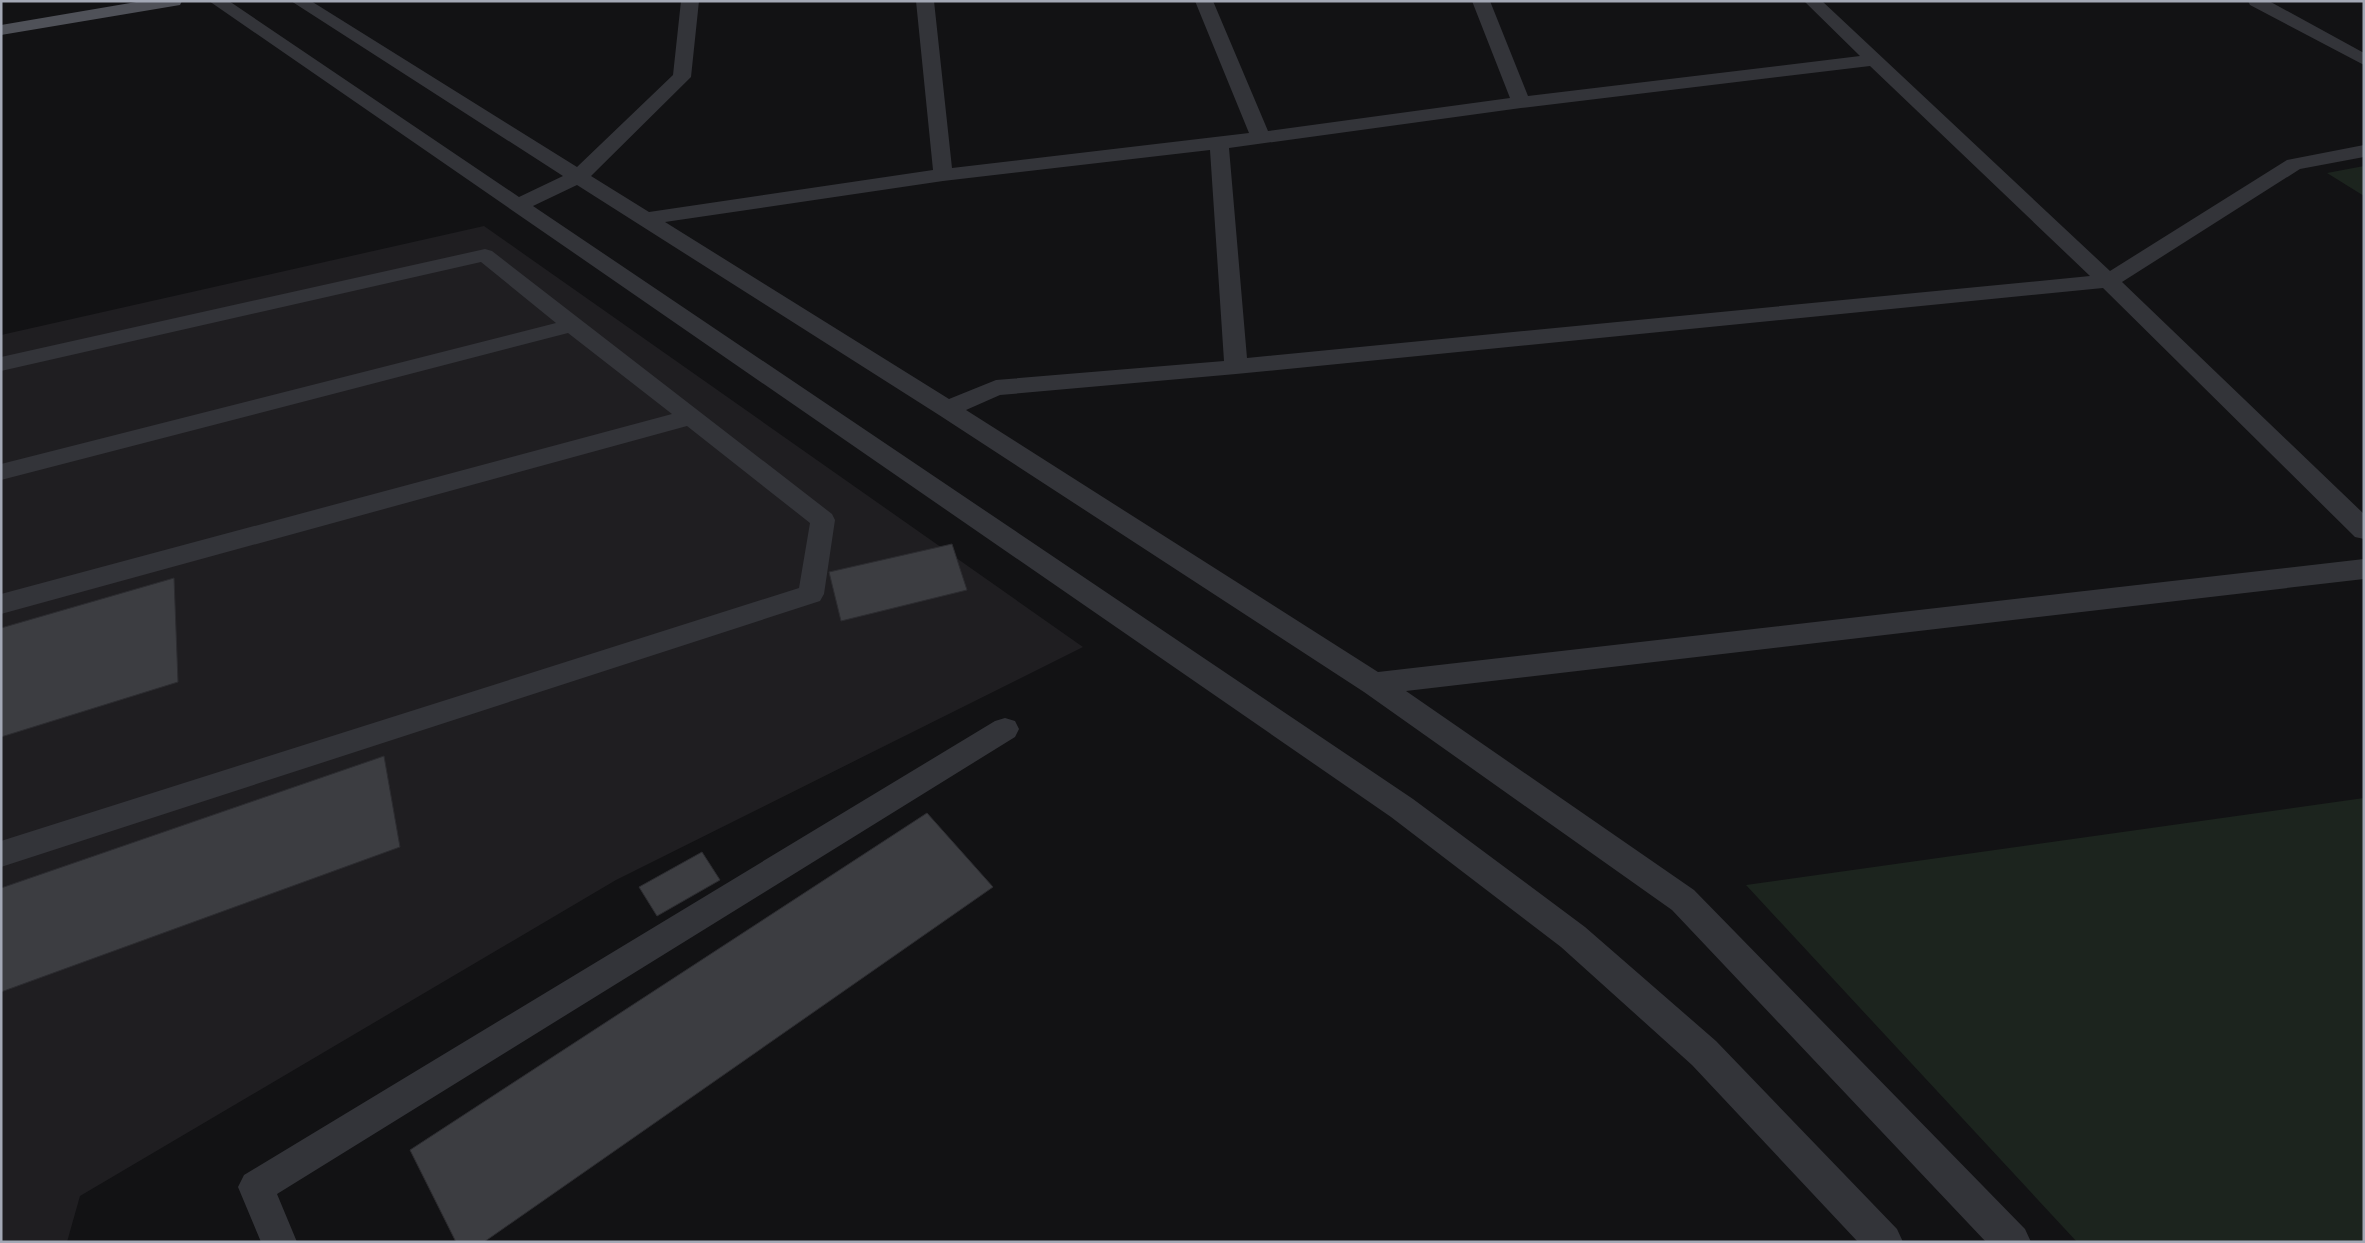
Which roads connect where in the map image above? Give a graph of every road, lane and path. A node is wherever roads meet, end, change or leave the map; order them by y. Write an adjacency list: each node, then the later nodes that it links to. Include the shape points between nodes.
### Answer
1 (174, 1): 10 (main road)
2 (217, 1): 19 (street)
3 (299, 1): 18 (street)
4 (690, 1): 18 (street, via 682,77)
5 (925, 1): 17 (street)
6 (1204, 1): 14 (street)
7 (1481, 1): 13 (street)
8 (1812, 1): 11 (street)
9 (2256, 1): 12 (street)
10 (1, 30)
11 (1876, 60): 13 (street); 21 (street)
12 (2364, 60)
13 (1521, 102): 14 (street)
14 (1261, 138): 15 (street)
15 (1219, 143): 17 (street); 24 (street)
16 (2364, 151): 21 (street, via 2294,164)
17 (943, 175): 20 (street)
18 (579, 176): 19 (street); 20 (street)
19 (518, 206): 35 (street, via 1402,808 1573,937 1704,1053)
20 (643, 219): 25 (street)
21 (2108, 280): 24 (street); 28 (street)
22 (572, 325): 23 (lane, via 485,255); 26 (lane); 27 (lane)
23 (1, 364)
24 (1236, 367): 25 (street, via 996,388)
25 (947, 409): 31 (street)
26 (691, 417): 30 (lane); 33 (lane, via 823,520 811,594)
27 (1, 472)
28 (2364, 530)
29 (2364, 569): 31 (street)
30 (1, 604)
31 (1374, 684): 36 (street, via 1683,900)
32 (1005, 729): 34 (lane, via 256,1187)
33 (1, 854)
34 (279, 1242)
35 (1884, 1242)
36 (2012, 1242)

